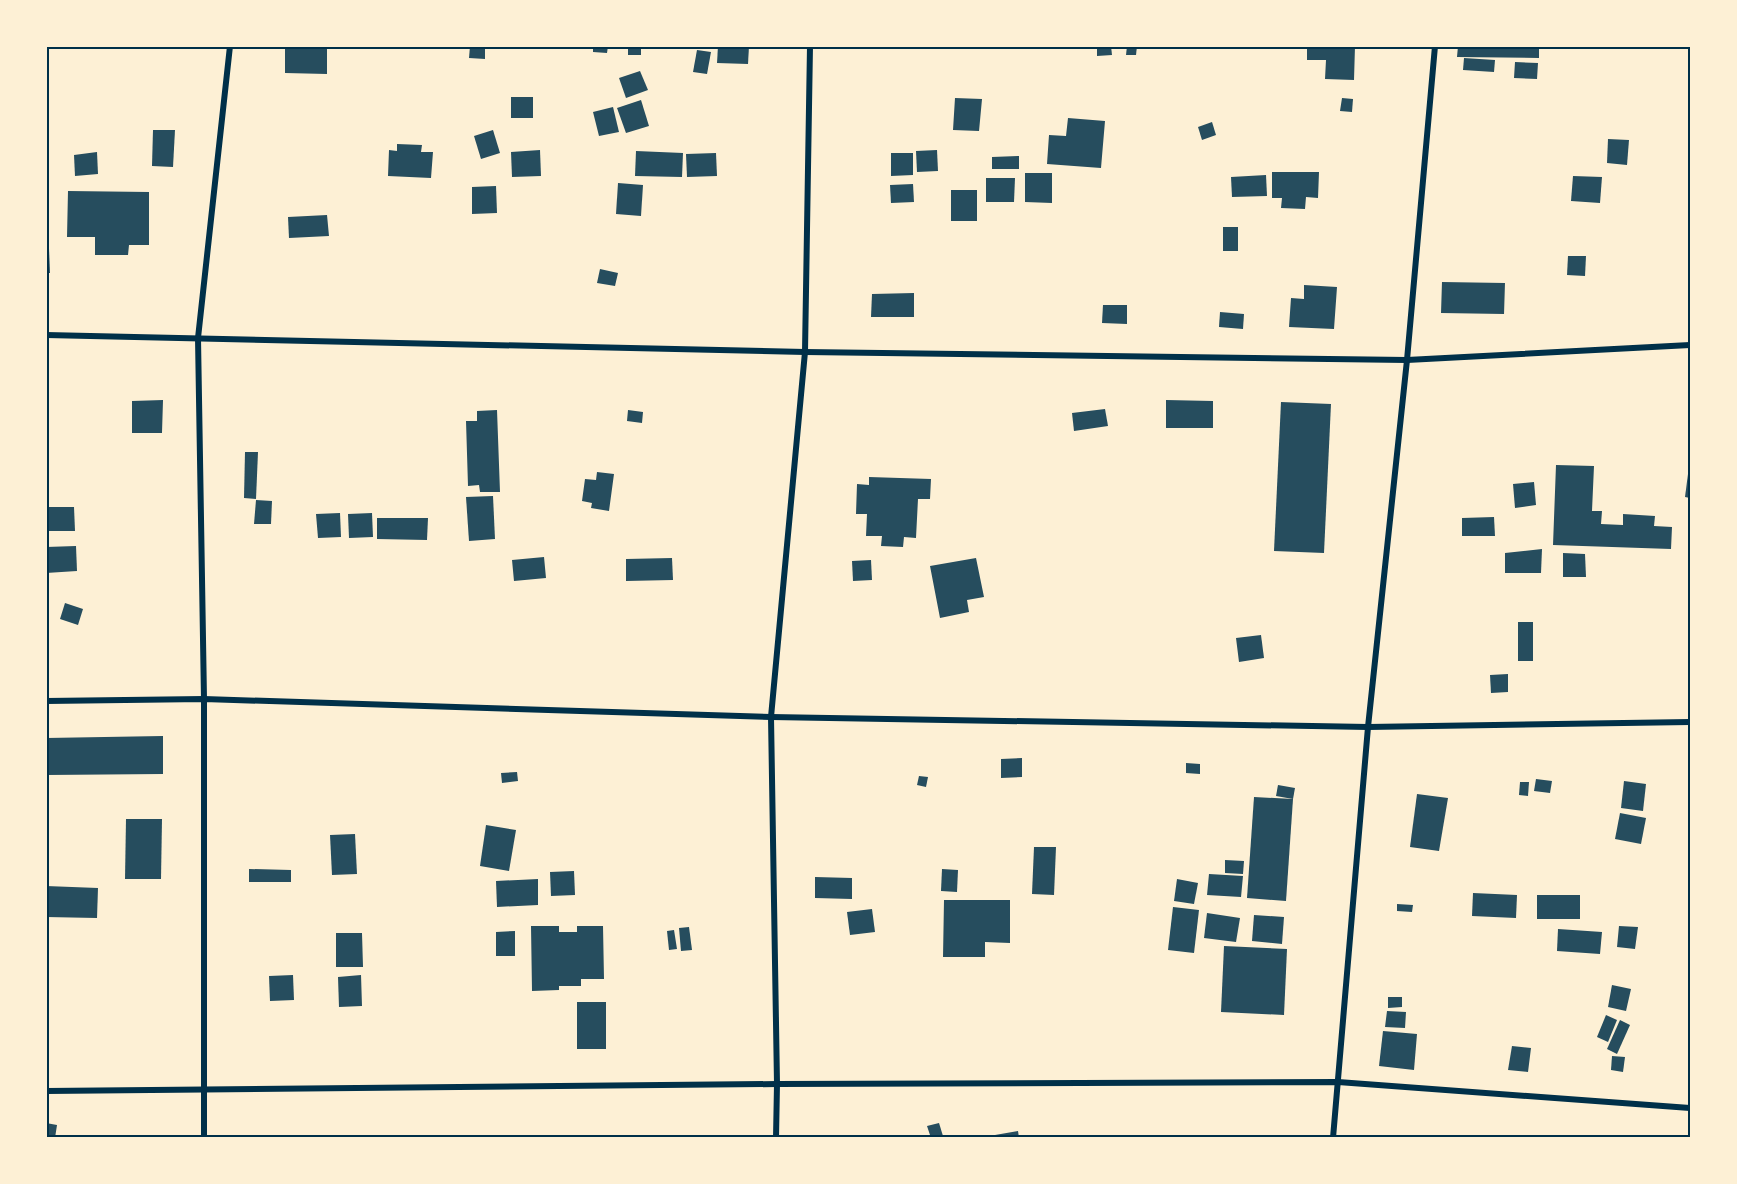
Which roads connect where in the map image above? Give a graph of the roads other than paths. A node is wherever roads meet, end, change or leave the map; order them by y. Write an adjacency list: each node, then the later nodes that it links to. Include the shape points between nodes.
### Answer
1 (230, 46): 5 (street)
2 (810, 46): 7 (street)
3 (1435, 46): 8 (street)
4 (46, 335): 5 (street)
5 (198, 338): 7 (street); 9 (street)
6 (1690, 345): 8 (street)
7 (806, 352): 8 (street); 11 (street)
8 (1407, 360): 13 (street)
9 (204, 699): 10 (street); 11 (street); 16 (street)
10 (46, 701)
11 (771, 717): 13 (street); 15 (street)
12 (1690, 722): 13 (street)
13 (1368, 727): 14 (street)
14 (1338, 1082): 15 (street); 18 (street); 21 (street)
15 (777, 1084): 16 (street); 20 (street)
16 (202, 1089): 17 (street); 19 (street)
17 (46, 1091)
18 (1690, 1108)
19 (204, 1137)
20 (776, 1137)
21 (1333, 1137)

